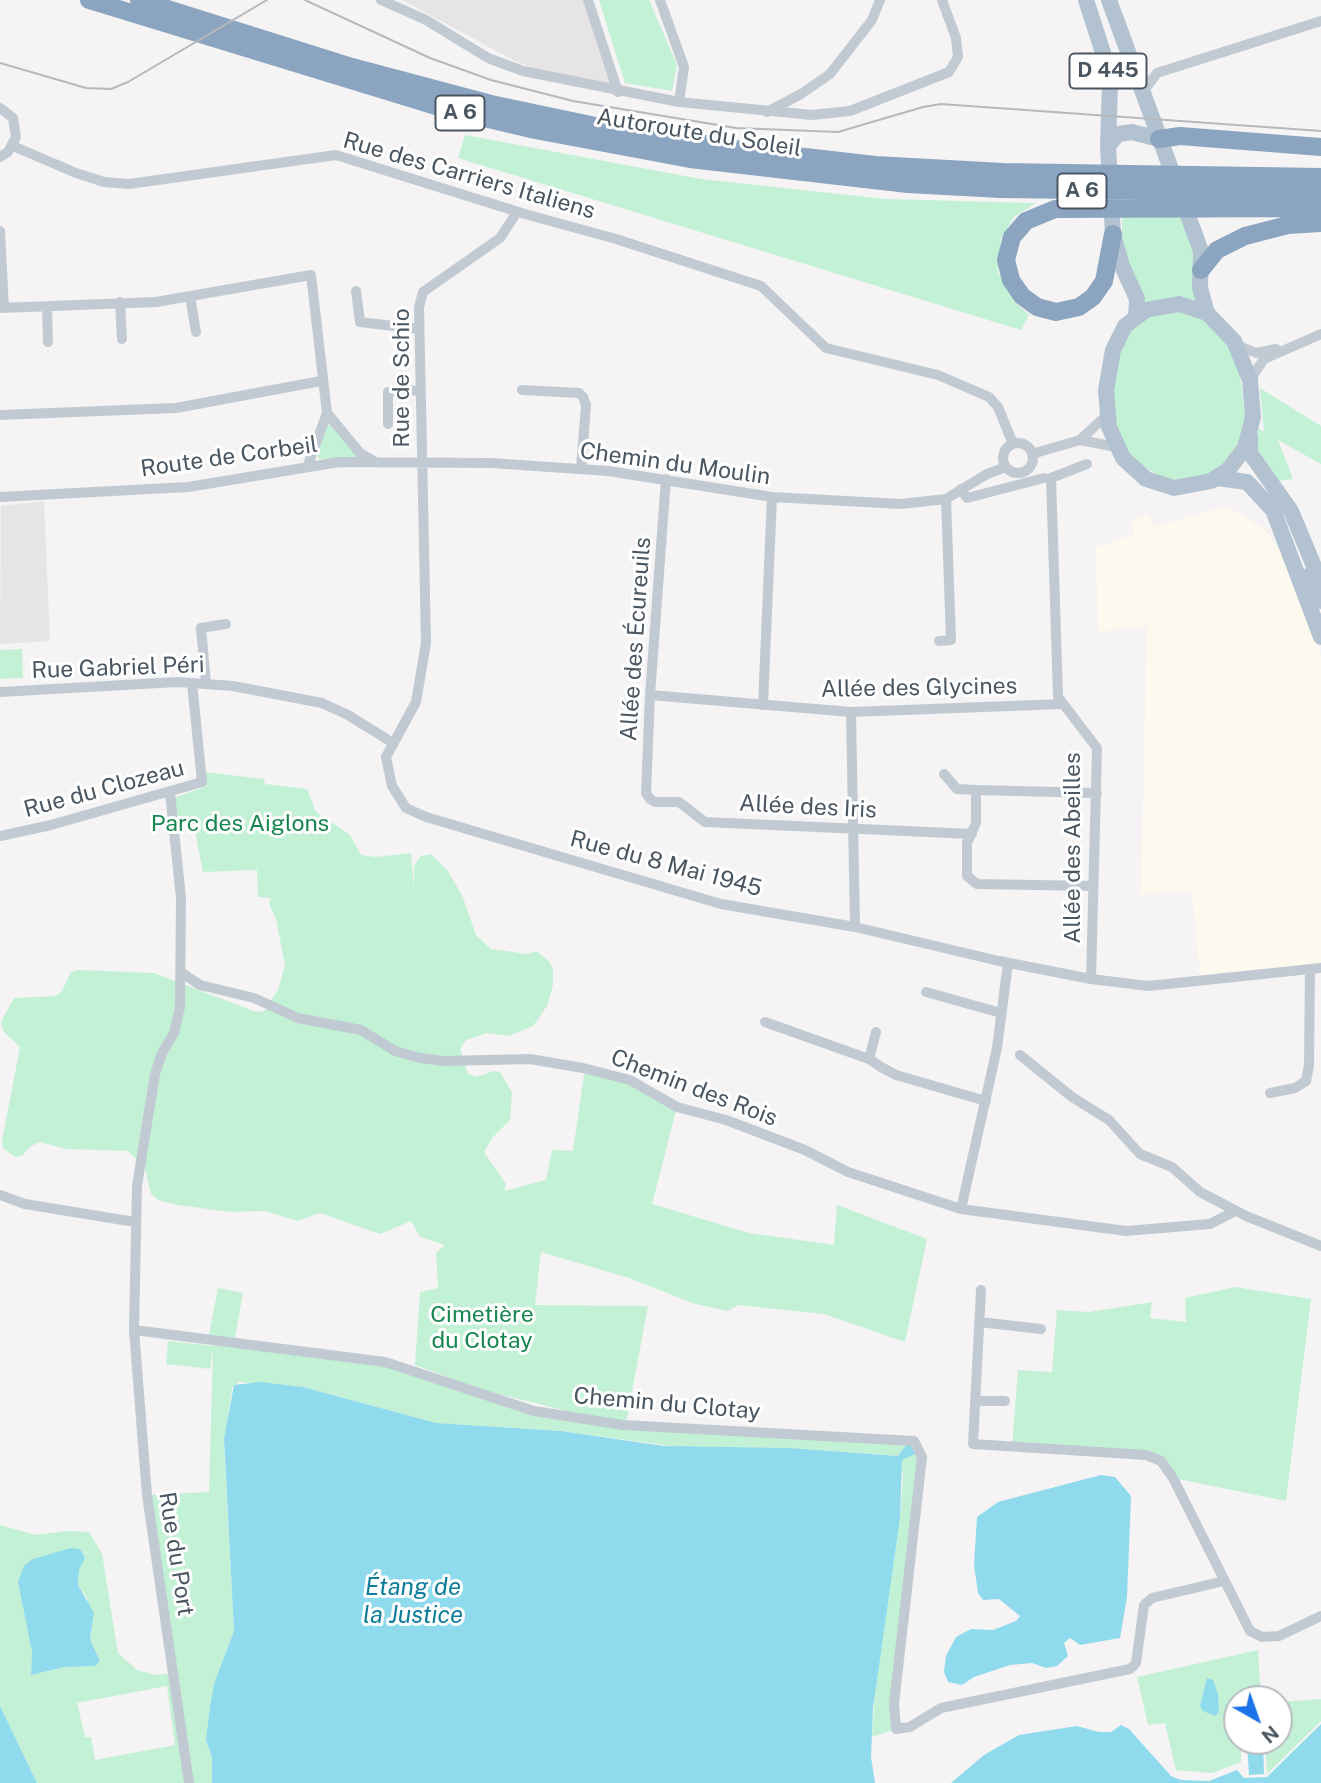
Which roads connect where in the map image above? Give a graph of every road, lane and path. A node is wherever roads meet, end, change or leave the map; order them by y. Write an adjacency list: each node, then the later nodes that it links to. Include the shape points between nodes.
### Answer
1 (89, 0): 24 (highway, Autoroute du Soleil / A 6, via 442,108 690,159 908,184)
2 (138, 0): 23 (highway, Autoroute du Soleil / A 6, via 352,67 491,104 735,149 876,165 1003,172)
3 (381, 0): 13 (street, via 511,67)
4 (588, 0): 13 (street)
5 (660, 0): 15 (street, via 684,67)
6 (880, 0): 17 (street, via 872,20 830,74)
7 (943, 0): 17 (street, via 958,57 949,72 850,111)
8 (1086, 0): 20 (main road, D 445, via 1110,84)
9 (1109, 0): 11 (main road, D 445)
10 (1321, 21): 12 (street)
11 (1133, 66): 12 (street); 14 (main road, D 445)
12 (1157, 73): 14 (street)
13 (618, 92): 15 (street)
14 (1143, 92): 18 (main road, D 445)
15 (679, 102): 17 (street)
16 (0, 108): 19 (street, via 13,118)
17 (767, 112)
18 (1161, 145): 20 (main road, via 1132,132 1118,134); 21 (highway, via 1180,136); 30 (main road, D 445, via 1201,251)
19 (13, 146): 22 (street); 26 (street, Rue des Carriers Italiens, via 76,173 129,184 336,155)
20 (1108, 146): 28 (main road, D 445)
21 (1321, 147)
22 (0, 157)
23 (1321, 177)
24 (1321, 193)
25 (1321, 208): 28 (highway, via 1055,209 1032,217 1012,237 1006,260 1011,280 1037,307 1056,312 1079,307 1104,281)
26 (517, 212): 38 (street, Rue de Schio, via 500,239 423,292); 55 (street, Rue des Carriers Italiens, via 761,286 826,348 939,375 989,397)
27 (1321, 223): 30 (highway, via 1245,236 1217,250)
28 (1113, 229): 37 (main road, D 445, via 1137,299)
29 (0, 230): 35 (street)
30 (1201, 270): 36 (main road, D 445, via 1201,299)
31 (356, 291): 38 (street, via 360,322)
32 (190, 296): 33 (street); 39 (street); 46 (street, via 312,275)
33 (120, 302): 34 (street); 41 (street)
34 (47, 307): 35 (street); 43 (street)
35 (2, 308)
36 (1207, 313): 37 (main road, via 1174,304); 44 (main road)
37 (1136, 317): 51 (main road, via 1122,330 1113,350 1106,380)
38 (419, 329): 47 (street, Rue de Schio)
39 (196, 332)
40 (1321, 334): 42 (street)
41 (122, 339)
42 (1310, 339): 44 (street, via 1261,353); 45 (street, via 1264,359)
43 (48, 342)
44 (1236, 344): 45 (main road)
45 (1250, 380): 53 (main road)
46 (321, 381): 49 (street); 50 (street, via 176,408)
47 (420, 390): 52 (street, via 388,392); 59 (street, Rue de Schio)
48 (522, 390): 63 (street, via 579,393 583,397)
49 (327, 413): 58 (street, via 360,453); 61 (street)
50 (0, 415)
51 (1107, 415): 54 (street); 56 (main road)
52 (388, 424)
53 (1250, 435): 65 (main road, via 1242,454); 72 (main road, via 1250,453)
54 (1080, 440): 56 (street); 57 (street)
55 (1013, 444): 57 (street, via 1022,444); 62 (street, via 1003,454)
56 (1116, 447): 65 (main road, via 1138,473 1163,486 1185,487)
57 (1032, 454): 62 (street, via 1024,471)
58 (377, 463): 59 (street, Route de Corbeil); 61 (street, Route de Corbeil)
59 (422, 464): 63 (street, Chemin du Moulin); 86 (street, Rue de Schio, via 426,643 416,702)
60 (1087, 464): 64 (street)
61 (309, 465): 68 (street, Route de Corbeil, via 188,487)
62 (1006, 467): 67 (street)
63 (581, 469): 66 (street, Chemin du Moulin)
64 (1047, 478): 67 (street, via 967,498); 83 (street, Allée des Abeilles, via 1058,697)
65 (1217, 478): 71 (main road, via 1247,482)
66 (666, 479): 69 (street, Chemin du Moulin); 82 (street, Allée des Écureuils)
67 (961, 489): 70 (street)
68 (0, 497)
69 (772, 497): 70 (street, Chemin du Moulin, via 864,503); 84 (street)
70 (946, 499): 78 (street, via 951,640)
71 (1273, 510): 75 (main road, via 1294,545); 77 (main road)
72 (1290, 511): 73 (main road); 74 (main road)
73 (1321, 583)
74 (1321, 601)
75 (1321, 617)
76 (226, 624): 80 (street, via 201,628)
77 (1321, 637)
78 (939, 641)
79 (192, 683): 80 (street, Rue Gabriel Péri); 81 (street, Rue Gabriel Péri); 89 (street, Rue du Clozeau, via 202,782)
80 (206, 683): 86 (street, Rue Gabriel Péri, via 275,692 321,704)
81 (0, 692)
82 (650, 695): 84 (street, Allée des Glycines); 91 (street, Allée des Écureuils, via 646,793)
83 (1063, 704): 85 (street, Allée des Glycines); 90 (street, Allée des Abeilles, via 1097,748)
84 (763, 705): 85 (street, Allée des Glycines)
85 (851, 712): 92 (street)
86 (393, 743): 96 (street, Rue du 8 Mai 1945, via 386,757 392,786 401,804 416,814 721,904)
87 (944, 774): 88 (street, via 957,789)
88 (976, 790): 90 (street); 93 (street)
89 (170, 793): 94 (street, Rue du Clozeau); 99 (street, Rue du Port, via 181,898)
90 (1097, 793): 95 (street, Allée des Abeilles)
91 (650, 799): 92 (street, Allée des Iris, via 679,802 705,822)
92 (854, 828): 93 (street, Allée des Iris); 96 (street)
93 (972, 834): 95 (street, via 967,843 967,876 978,884)
94 (0, 836)
95 (1092, 886): 100 (street, Allée des Abeilles)
96 (855, 928): 97 (street, Rue du 8 Mai 1945)
97 (1009, 963): 100 (street, Rue du 8 Mai 1945); 102 (street)
98 (1316, 969): 100 (street, Rue du 8 Mai 1945, via 1148,986); 107 (street, via 1306,1081)
99 (181, 973): 110 (street, Chemin des Rois, via 200,985 254,998 298,1018 361,1030 395,1051 420,1058 530,1059 629,1080 677,1107 726,1120 848,1172); 112 (street, Rue du Port, via 174,1032 162,1053 149,1106)
100 (1091, 978)
101 (926, 992): 102 (street)
102 (1001, 1013): 108 (street)
103 (765, 1022): 106 (street)
104 (877, 1032): 106 (street)
105 (1020, 1055): 111 (street, via 1109,1120 1140,1154 1172,1167 1200,1192)
106 (869, 1059): 108 (street, via 895,1075)
107 (1270, 1093)
108 (986, 1101): 110 (street)
109 (0, 1195): 112 (street, via 25,1204)
110 (961, 1209): 111 (street, Chemin des Rois, via 1126,1231 1210,1224)
111 (1235, 1211): 113 (street)
112 (135, 1222): 117 (street, Rue du Port)
113 (1321, 1246)
114 (981, 1290): 115 (street)
115 (979, 1321): 116 (street); 118 (street)
116 (1041, 1329)
117 (134, 1330): 120 (street, Chemin du Clotay, via 385,1362 534,1411 623,1424 914,1441 922,1457 894,1704 896,1729 910,1727 941,1708 1130,1669 1136,1663 1144,1605 1152,1598); 122 (street, Rue du Port, via 147,1495)
118 (975, 1401): 119 (street); 120 (street, via 973,1444 1146,1455 1161,1461 1174,1478)
119 (1005, 1401)
120 (1224, 1581): 121 (street, via 1255,1634 1279,1636)
121 (1321, 1615)
122 (189, 1783)

